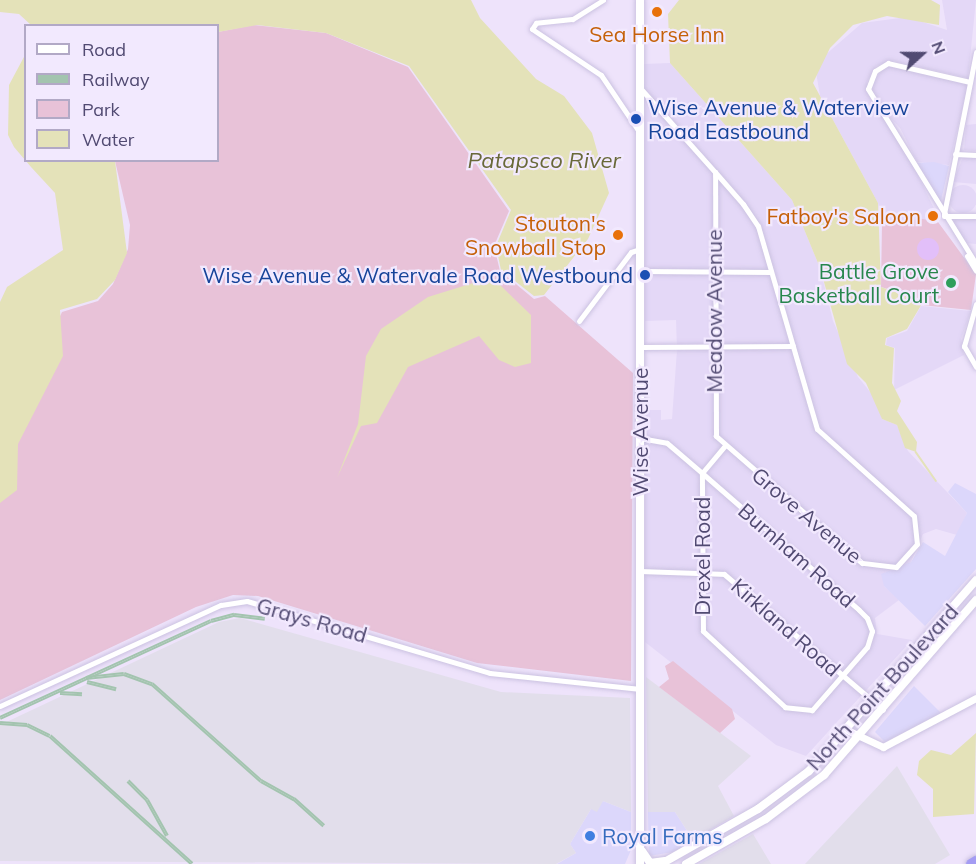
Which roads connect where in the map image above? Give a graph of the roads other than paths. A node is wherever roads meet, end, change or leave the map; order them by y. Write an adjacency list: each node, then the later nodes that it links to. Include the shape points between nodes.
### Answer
1 (603, 0): 8 (street, via 572,19 536,23 532,29 601,75)
2 (640, 0): 5 (main road, Wise Avenue)
3 (976, 52): 4 (street)
4 (970, 82): 6 (street); 12 (street, via 891,63 877,69 868,83 871,100 894,125)
5 (640, 88): 8 (main road, Wise Avenue); 11 (street)
6 (969, 92): 7 (street); 9 (street)
7 (976, 92)
8 (640, 133): 14 (main road, Wise Avenue)
9 (955, 154): 10 (street); 12 (street)
10 (976, 155)
11 (715, 172): 19 (street, Meadow Avenue); 20 (street, via 755,220)
12 (944, 216): 13 (street); 15 (street)
13 (976, 216)
14 (640, 249): 17 (main road, Wise Avenue); 22 (street, via 631,252)
15 (966, 254): 16 (street); 18 (street)
16 (976, 264)
17 (640, 271): 19 (street); 24 (main road, Wise Avenue)
18 (976, 271)
19 (714, 272): 20 (street); 25 (street, Meadow Avenue)
20 (771, 272): 23 (street)
21 (976, 304): 26 (street, via 964,346)
22 (579, 321)
23 (793, 346): 25 (street); 28 (street, Grove Avenue, via 818,429 909,509 918,526 914,551 896,567 873,568)
24 (640, 347): 25 (street); 27 (main road, Wise Avenue)
25 (714, 347): 28 (street, Meadow Avenue, via 714,427)
26 (976, 367)
27 (640, 438): 29 (street, Burnham Road, via 664,441); 30 (main road, Wise Avenue)
28 (725, 446): 29 (street, Drexel Road)
29 (702, 473): 31 (street, Drexel Road); 34 (street, Burnham Road, via 867,618 870,643)
30 (642, 571): 31 (street, Kirkland Road); 35 (main road, Wise Avenue)
31 (701, 571): 34 (street, Kirkland Road, via 729,577); 34 (street, Drexel Road, via 702,626 707,639 784,707 802,712 815,708)
32 (976, 580): 37 (main road, North Point Boulevard)
33 (976, 600): 39 (main road, North Point Boulevard)
34 (843, 677): 37 (street, Kirkland Road)
35 (640, 689): 38 (street, Grays Road, via 490,673 248,601 221,605); 42 (main road, Wise Avenue)
36 (976, 698): 41 (street, via 883,747)
37 (873, 702): 39 (street, Kirkland Road); 40 (main road, North Point Boulevard)
38 (0, 706)
39 (884, 711): 41 (main road, North Point Boulevard)
40 (849, 731): 41 (street); 44 (main road, North Point Boulevard, via 783,792)
41 (860, 739): 46 (main road, North Point Boulevard, via 785,807)
42 (640, 837): 44 (main road, via 645,860); 45 (main road, Wise Avenue)
43 (976, 861): 47 (highway)
44 (664, 863)
45 (640, 864)
46 (686, 864)
47 (971, 864)

